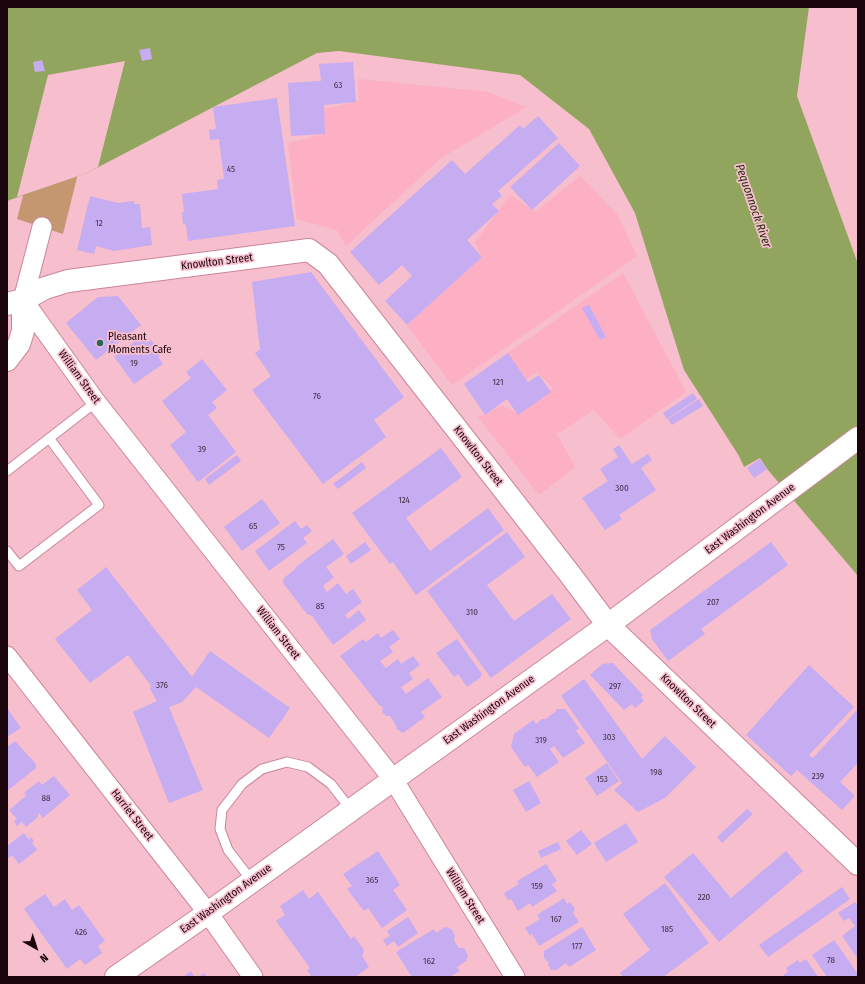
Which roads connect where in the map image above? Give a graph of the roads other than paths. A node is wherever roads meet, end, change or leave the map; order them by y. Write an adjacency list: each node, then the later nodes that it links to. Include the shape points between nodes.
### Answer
1 (42, 227): 2 (street)
2 (15, 302): 3 (main road, via 23,331 19,344); 4 (street, William Street); 9 (main road, Knowlton Street, via 68,281 309,250 328,264)
3 (7, 360)
4 (96, 402): 5 (lane); 11 (street, William Street)
5 (49, 438): 7 (lane); 8 (lane, via 99,505 19,566)
6 (858, 438): 9 (main road, East Washington Avenue)
7 (7, 472)
8 (7, 551)
9 (608, 625): 11 (main road, East Washington Avenue); 13 (main road, Knowlton Street)
10 (7, 656): 15 (street, Harriet Street)
11 (393, 779): 12 (main road, East Washington Avenue); 18 (street, William Street)
12 (351, 810): 14 (main road, East Washington Avenue); 14 (lane, via 330,784 308,767 287,762 262,768 242,784 222,810 220,829 228,850)
13 (858, 864)
14 (252, 881): 15 (main road, East Washington Avenue)
15 (208, 913): 16 (main road, East Washington Avenue); 17 (street, Harriet Street)
16 (116, 977)
17 (253, 977)
18 (515, 977)

